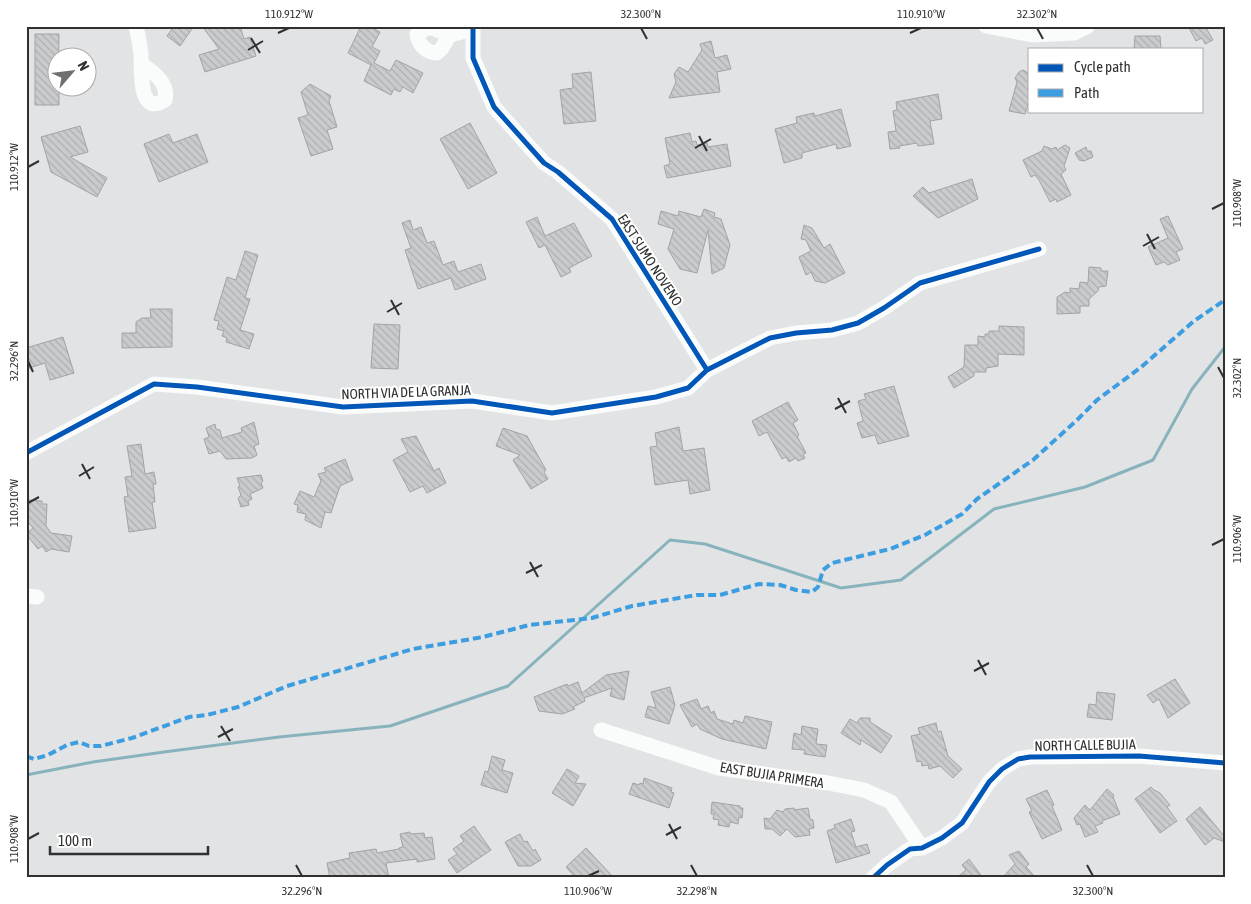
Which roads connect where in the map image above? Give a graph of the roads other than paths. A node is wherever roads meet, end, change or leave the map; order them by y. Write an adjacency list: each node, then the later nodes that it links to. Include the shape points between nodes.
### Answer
1 (136, 26): 6 (street)
2 (986, 26): 3 (street, via 1033,35 1074,33)
3 (1088, 26)
4 (472, 27): 5 (street); 8 (street, EAST SUMO NOVENO, via 473,58 494,107 544,163 612,219)
5 (450, 34)
6 (142, 64)
7 (1039, 249): 8 (street, NORTH VIA DE LA GRANJA, via 920,283 858,323 832,330 770,338)
8 (707, 370): 9 (street, NORTH VIA DE LA GRANJA, via 688,388 656,397 552,413 472,401 343,407 154,384)
9 (26, 453)
10 (601, 730): 12 (street, EAST BUJIA PRIMERA, via 719,768 864,790 891,802)
11 (1225, 763): 12 (street, NORTH CALLE BUJIA, via 1139,756 1018,759 989,782 962,822 942,838)
12 (922, 848): 13 (street, NORTH CALLE BUJIA, via 910,849)
13 (873, 878)

